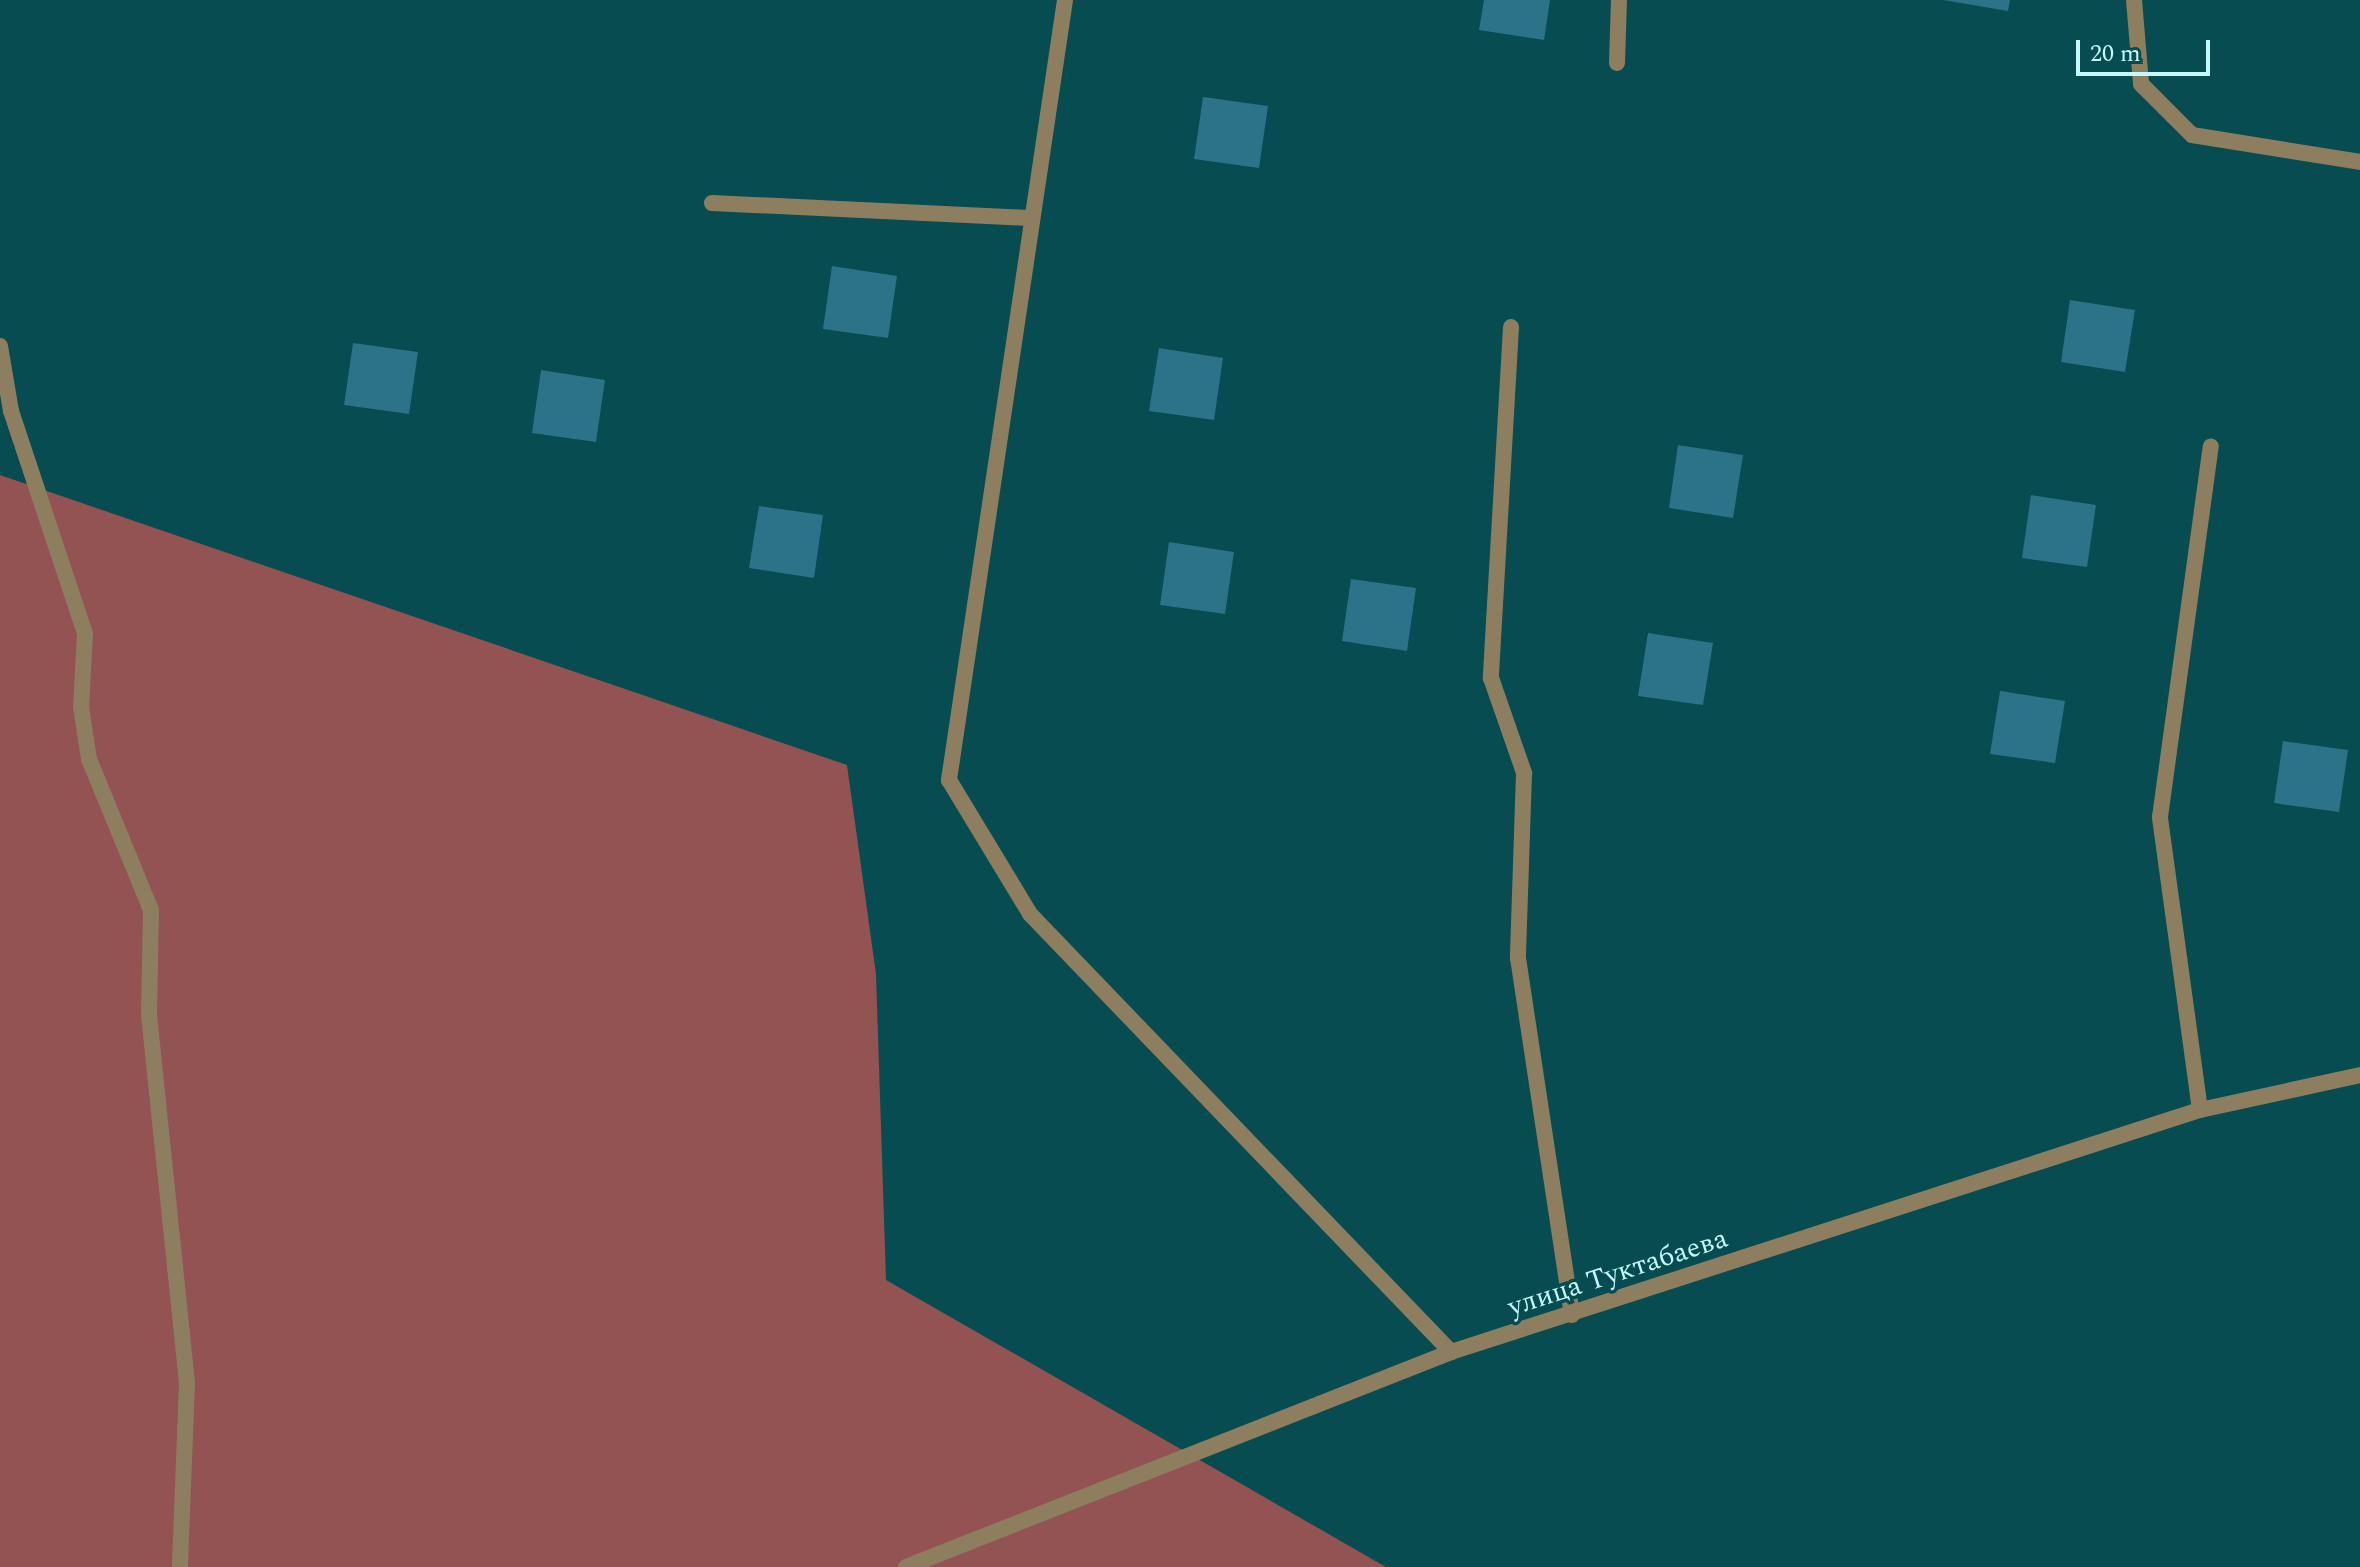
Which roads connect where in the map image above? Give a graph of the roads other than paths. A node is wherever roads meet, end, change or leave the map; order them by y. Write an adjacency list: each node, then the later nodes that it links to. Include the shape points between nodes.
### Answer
1 (1065, 0): 7 (street)
2 (1619, 0): 4 (street)
3 (2134, 0): 5 (street, via 2141,84 2192,135)
4 (1617, 63)
5 (2360, 162)
6 (712, 203): 7 (street)
7 (1028, 218): 14 (street, via 1019,324 949,780 1030,914)
8 (1511, 327): 13 (street, via 1491,678 1524,773 1518,958)
9 (0, 346): 15 (street, via 15,425 85,634 81,707 89,759 151,910 149,1015 187,1383)
10 (2211, 446): 12 (street, via 2160,817)
11 (2360, 1075): 12 (street, улица Туктабаева)
12 (2200, 1110): 13 (street, улица Туктабаева)
13 (1572, 1315): 14 (street, улица Туктабаева)
14 (1451, 1352): 16 (street, улица Туктабаева)
15 (180, 1567)
16 (906, 1567)

